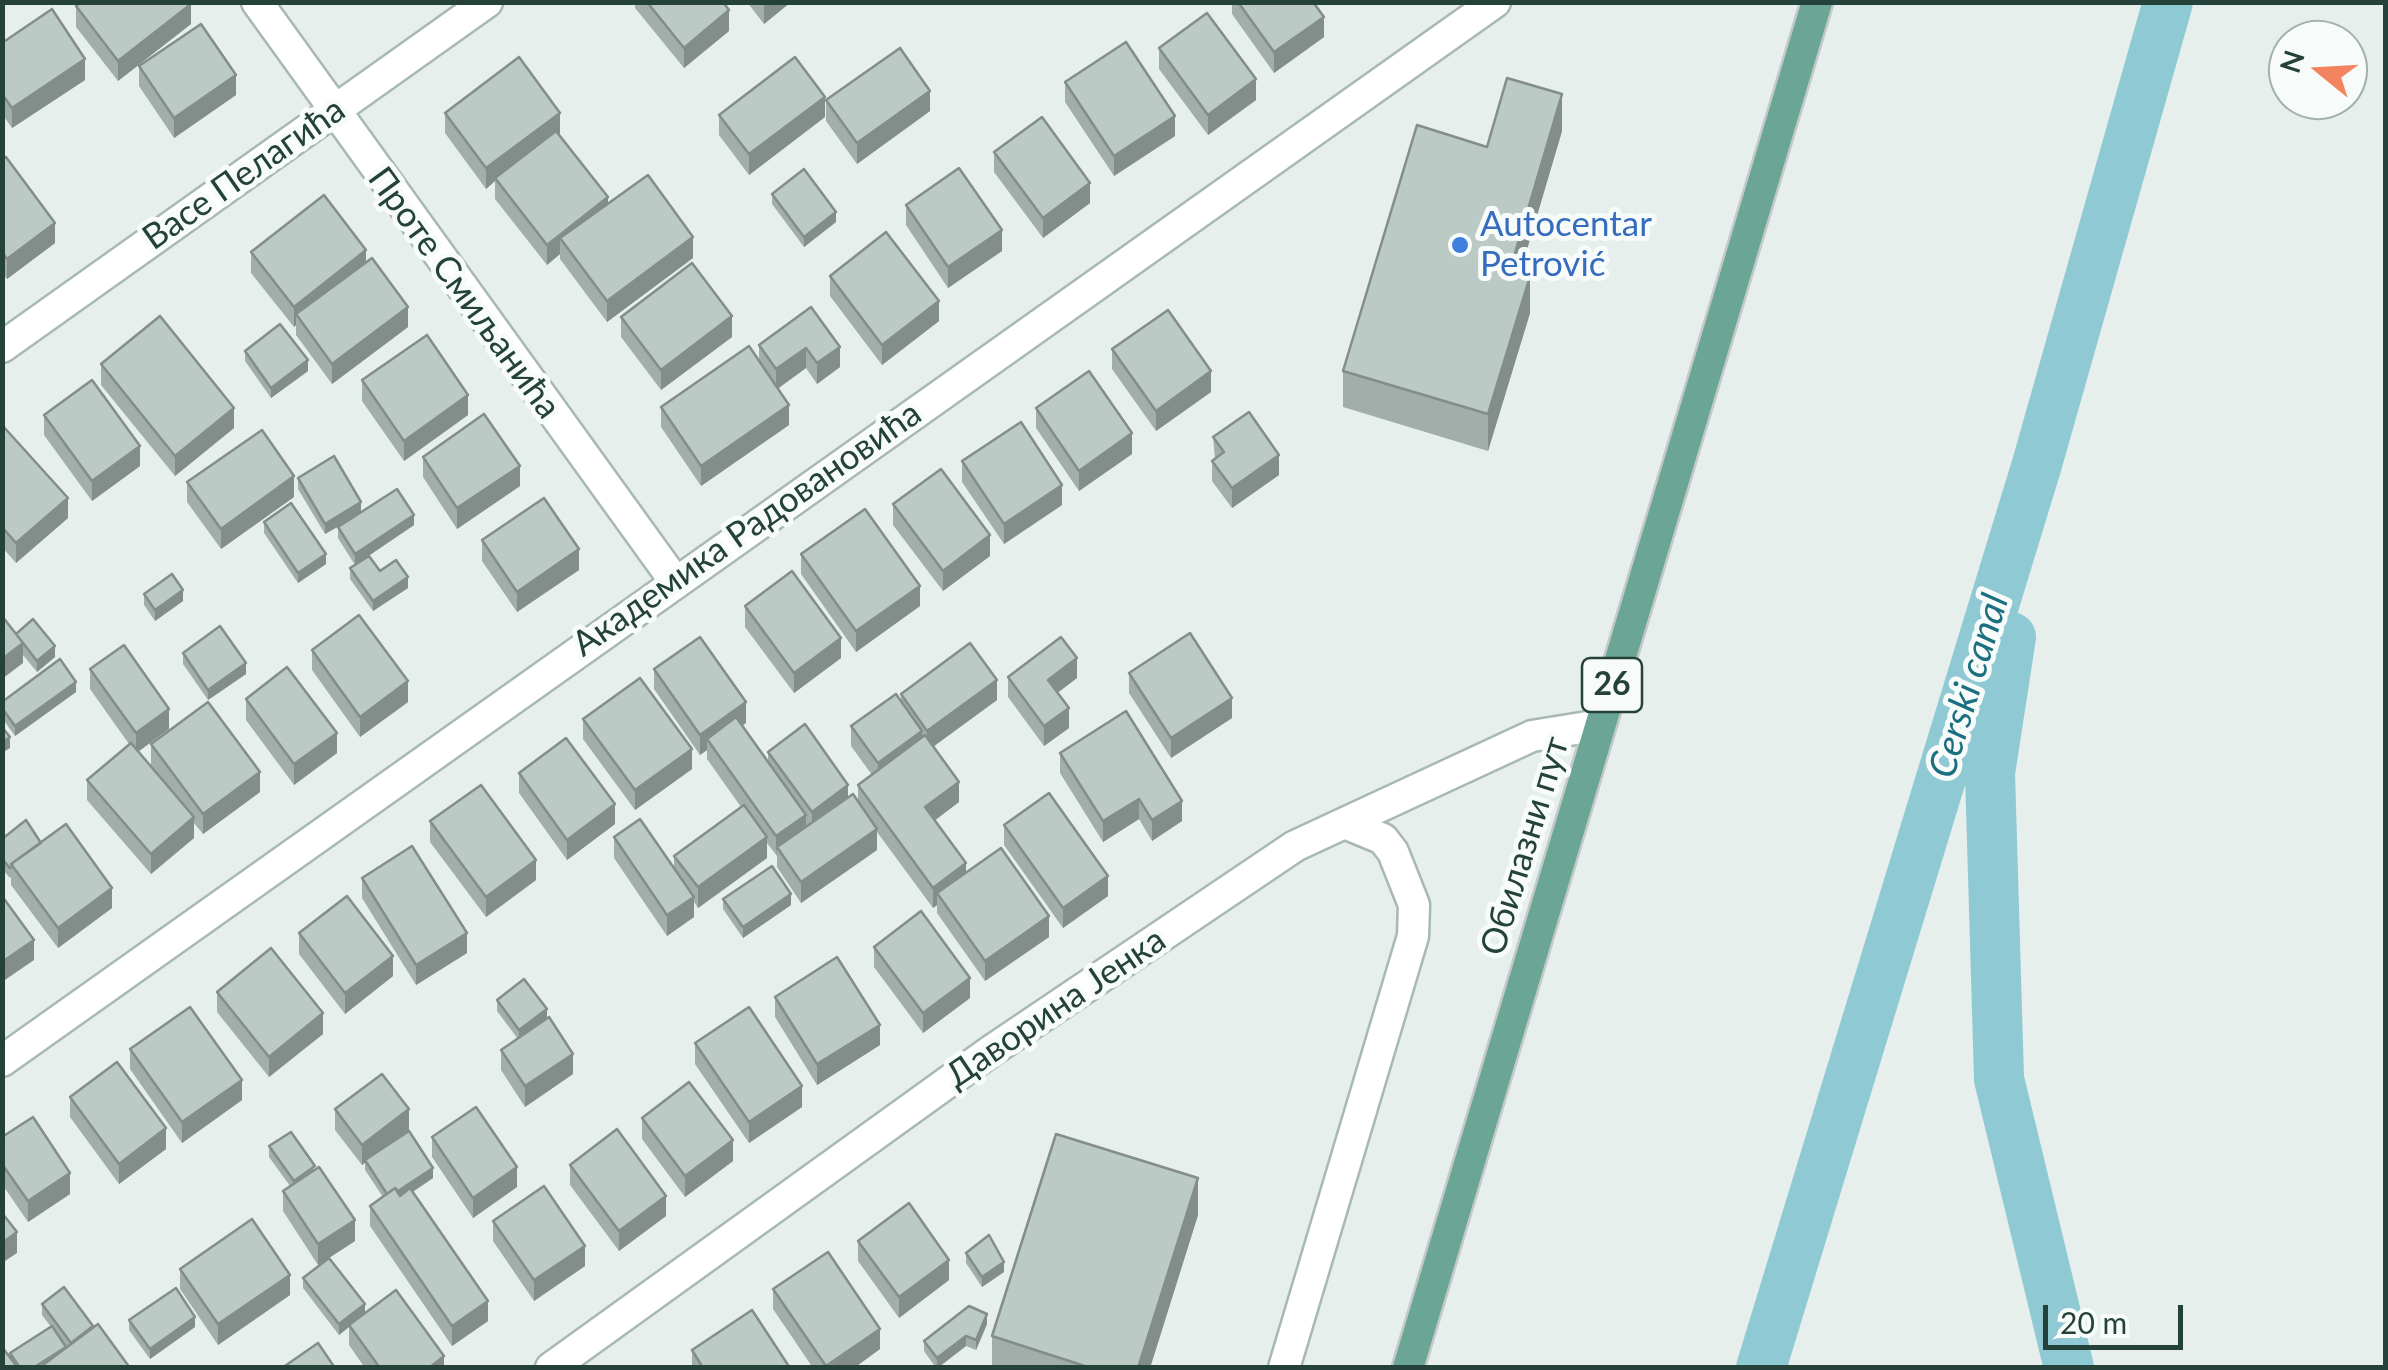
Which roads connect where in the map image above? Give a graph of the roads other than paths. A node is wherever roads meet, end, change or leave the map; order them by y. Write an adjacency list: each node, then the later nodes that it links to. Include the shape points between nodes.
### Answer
1 (257, 2): 5 (street, Проте Смиљанића)
2 (487, 2): 5 (street, Васе Пелагића)
3 (1495, 2): 7 (street, Академика Радовановића)
4 (1817, 2): 8 (main road, Обилазни пут / 26)
5 (332, 112): 6 (street, Васе Пелагића); 7 (street, Проте Смиљанића)
6 (2, 347)
7 (674, 580): 12 (street, Академика Радовановића)
8 (1600, 725): 9 (street, Даворина Јенка, via 1532,736); 15 (main road, Обилазни пут / 26)
9 (1387, 805): 10 (street, Даворина Јенка); 11 (street)
10 (1347, 824): 11 (street); 13 (street, Даворина Јенка, via 1295,846 991,1051)
11 (1383, 840): 14 (street, via 1414,905 1413,936)
12 (2, 1060)
13 (551, 1368)
14 (1284, 1368)
15 (1408, 1368)

